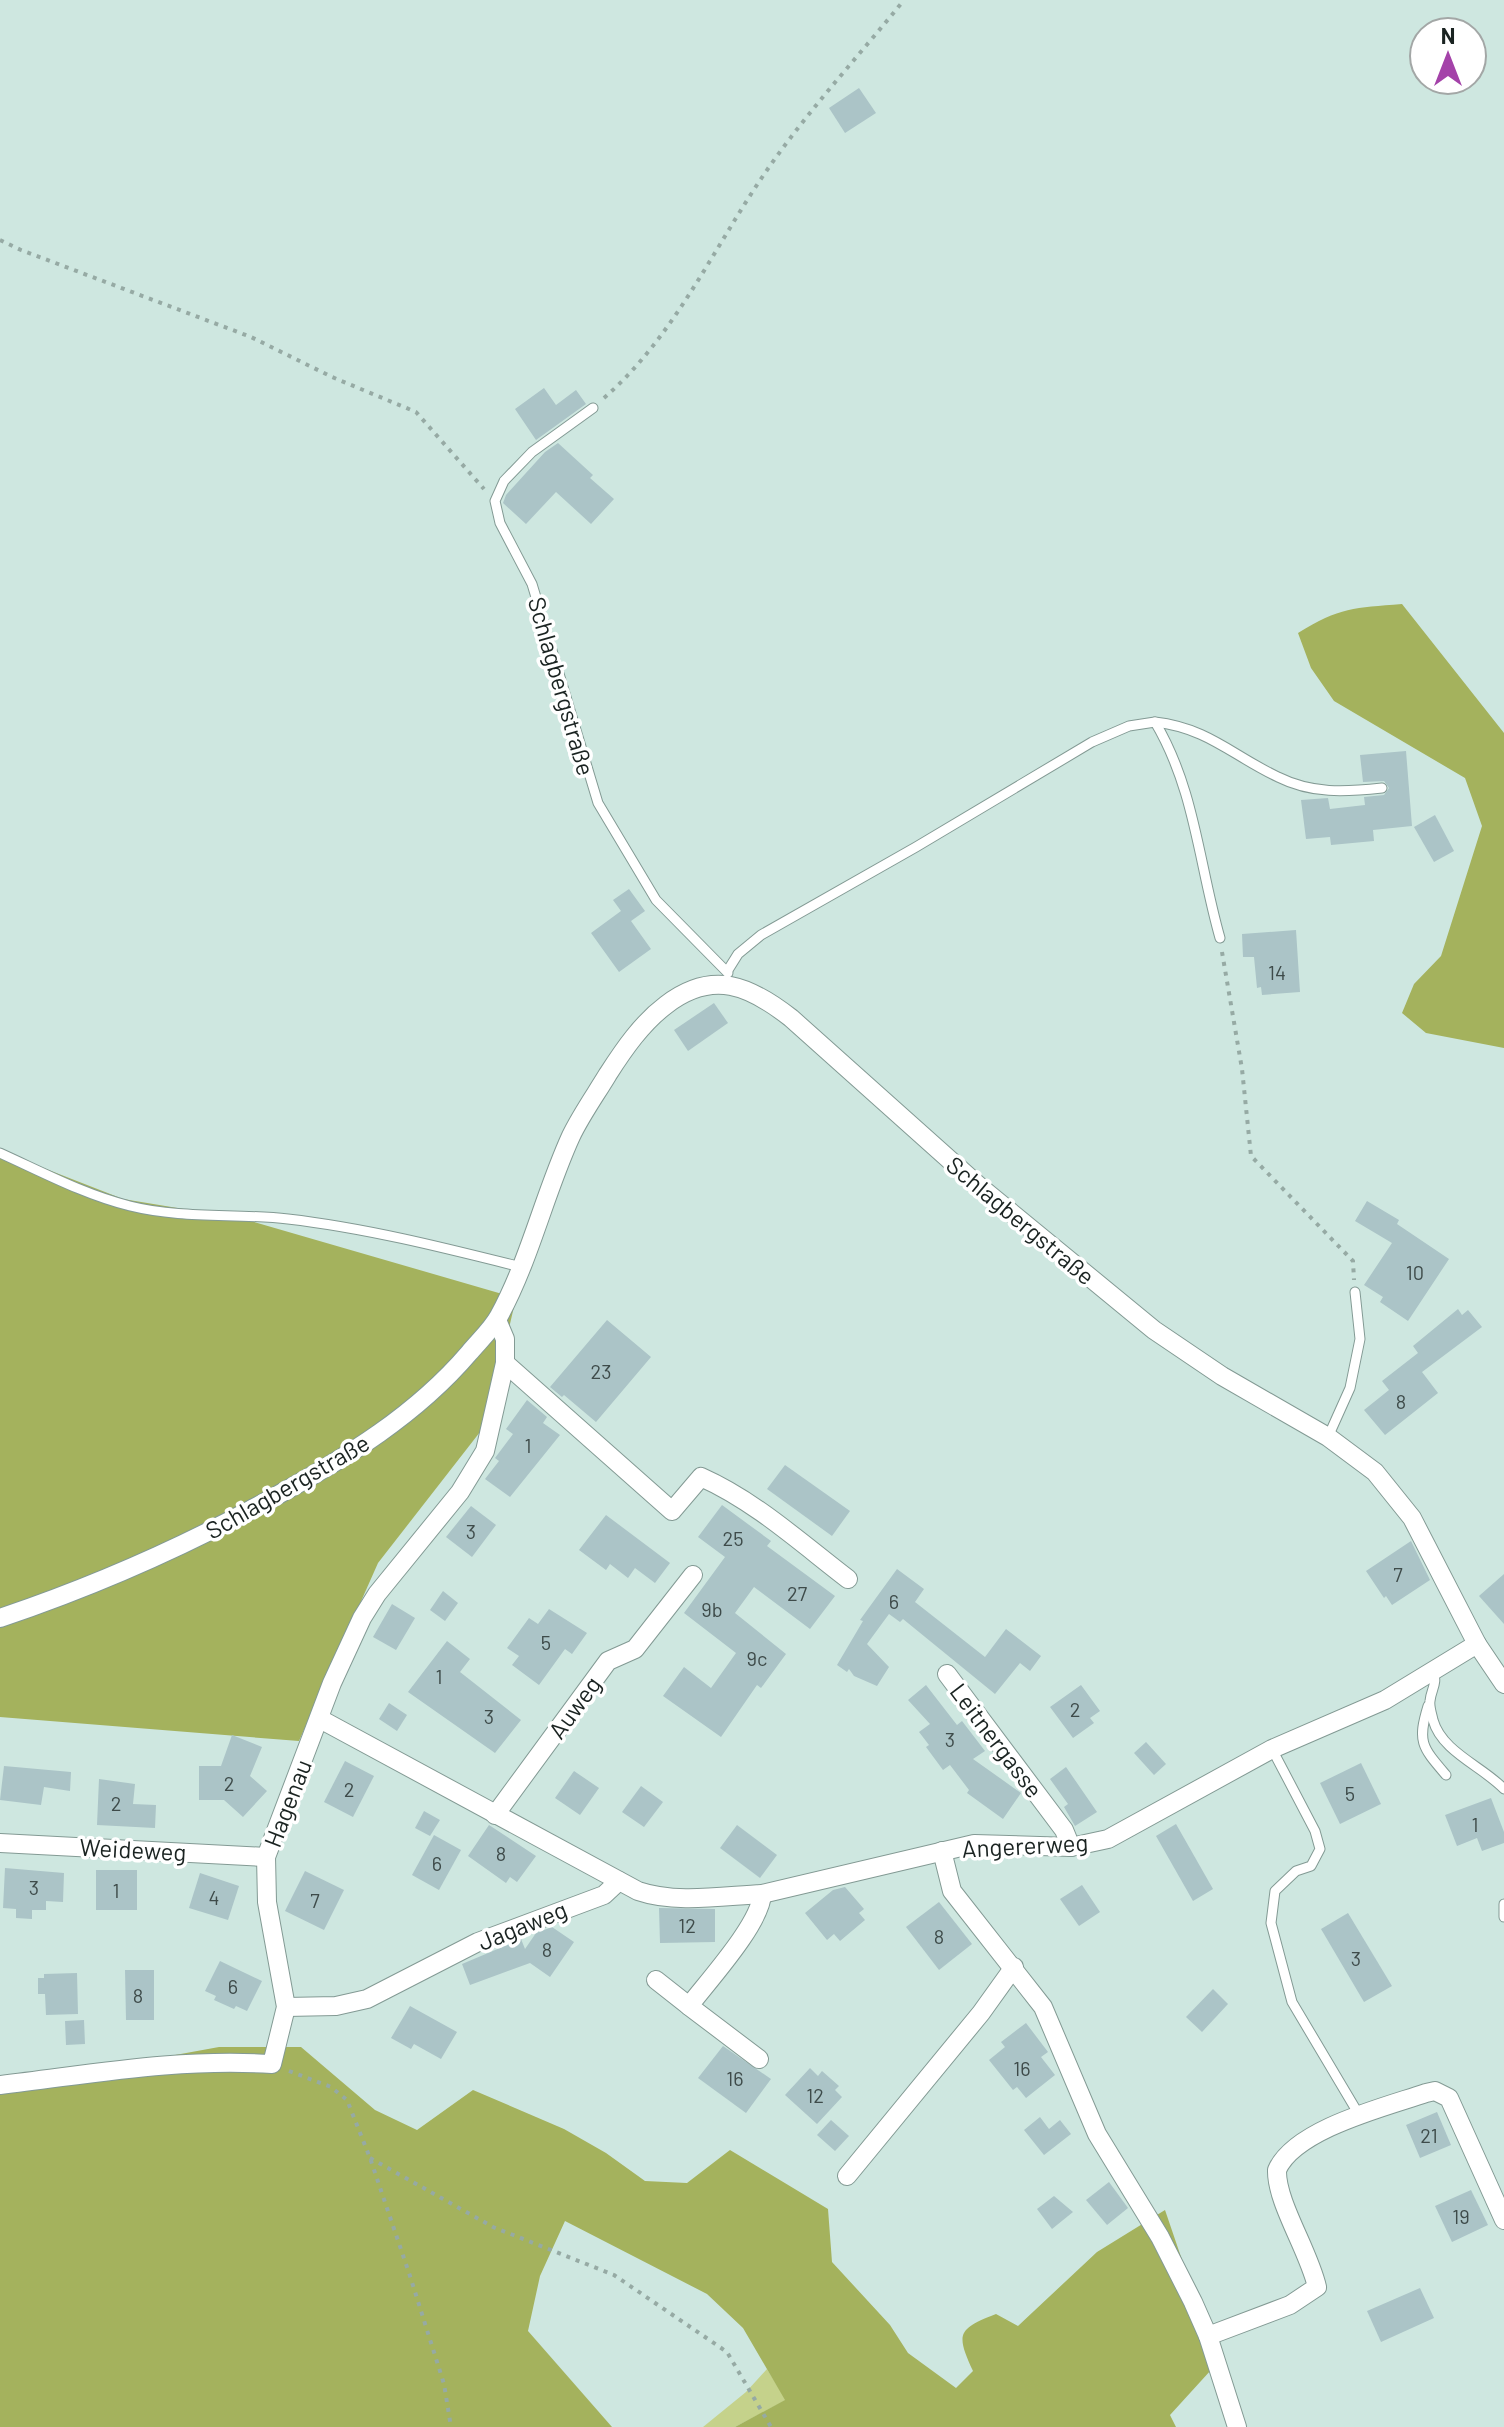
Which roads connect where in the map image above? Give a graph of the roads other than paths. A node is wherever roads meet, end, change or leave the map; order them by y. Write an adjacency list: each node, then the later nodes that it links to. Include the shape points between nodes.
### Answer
1 (593, 408): 5 (lane, Schlagbergstraße, via 518,465 498,490 500,523 532,584 598,803 656,900)
2 (1155, 722): 3 (lane, via 1197,731 1299,785 1340,792); 4 (lane, via 1191,809); 5 (lane, via 1116,731 761,935 738,954)
3 (1382, 788)
4 (1220, 938)
5 (729, 977): 7 (street, Schlagbergstraße, via 669,1002 633,1038 572,1135); 11 (street, Schlagbergstraße, via 791,1018 980,1187 1154,1330)
6 (0, 1153): 7 (lane, via 150,1211 326,1224)
7 (521, 1267): 9 (street, Schlagbergstraße)
8 (1355, 1292): 11 (lane, via 1360,1339 1350,1388)
9 (497, 1320): 10 (street, Hagenau, via 505,1339); 14 (street, Schlagbergstraße, via 422,1400 332,1465 230,1522 133,1567)
10 (505, 1363): 13 (street, via 672,1511 701,1477 753,1506); 20 (street, Hagenau, via 492,1430 476,1468 362,1618)
11 (1328, 1437): 15 (street, Schlagbergstraße, via 1375,1472 1412,1518)
12 (693, 1575): 24 (street, Auweg, via 635,1649 608,1661)
13 (848, 1579)
14 (0, 1618)
15 (1477, 1644): 16 (street, Angererweg); 18 (street, Schlagbergstraße)
16 (1433, 1671): 19 (lane); 21 (street, Angererweg, via 1362,1712)
17 (947, 1674): 26 (street, Leitnergasse, via 1064,1830)
18 (1504, 1684)
19 (1429, 1702): 22 (lane, via 1422,1745); 23 (lane, via 1442,1739)
20 (320, 1719): 24 (street); 28 (street, Hagenau)
21 (1272, 1749): 26 (street, Angererweg, via 1126,1831); 39 (lane, via 1320,1849 1311,1866 1296,1871 1275,1891 1271,1923 1278,1954 1292,2002)
22 (1446, 1775)
23 (1504, 1789)
24 (495, 1815): 29 (street)
25 (0, 1843): 28 (street, Weideweg)
26 (1071, 1847): 27 (street, Angererweg, via 988,1843)
27 (942, 1851): 30 (street); 33 (street, Angererweg, via 952,1891)
28 (266, 1857): 36 (street, Hagenau, via 267,1902)
29 (619, 1881): 30 (street, via 663,1896); 36 (street, Jagaweg, via 604,1895 478,1942 367,1999)
30 (762, 1894): 35 (street, via 754,1920)
31 (1504, 1904): 32 (lane)
32 (1504, 1917)
33 (1014, 1967): 40 (street); 42 (street, Angererweg, via 1043,2007 1097,2134 1160,2237)
34 (656, 1980): 35 (street)
35 (689, 2006): 37 (street)
36 (286, 2007): 38 (street, Hagenau, via 272,2064 156,2064)
37 (759, 2059)
38 (0, 2085)
39 (1358, 2113): 41 (street, via 1442,2093 1454,2105); 42 (street, via 1288,2153 1277,2170 1280,2193 1317,2287 1290,2305)
40 (847, 2176)
41 (1504, 2220)
42 (1208, 2336): 43 (street, Angererweg)
43 (1237, 2427)

